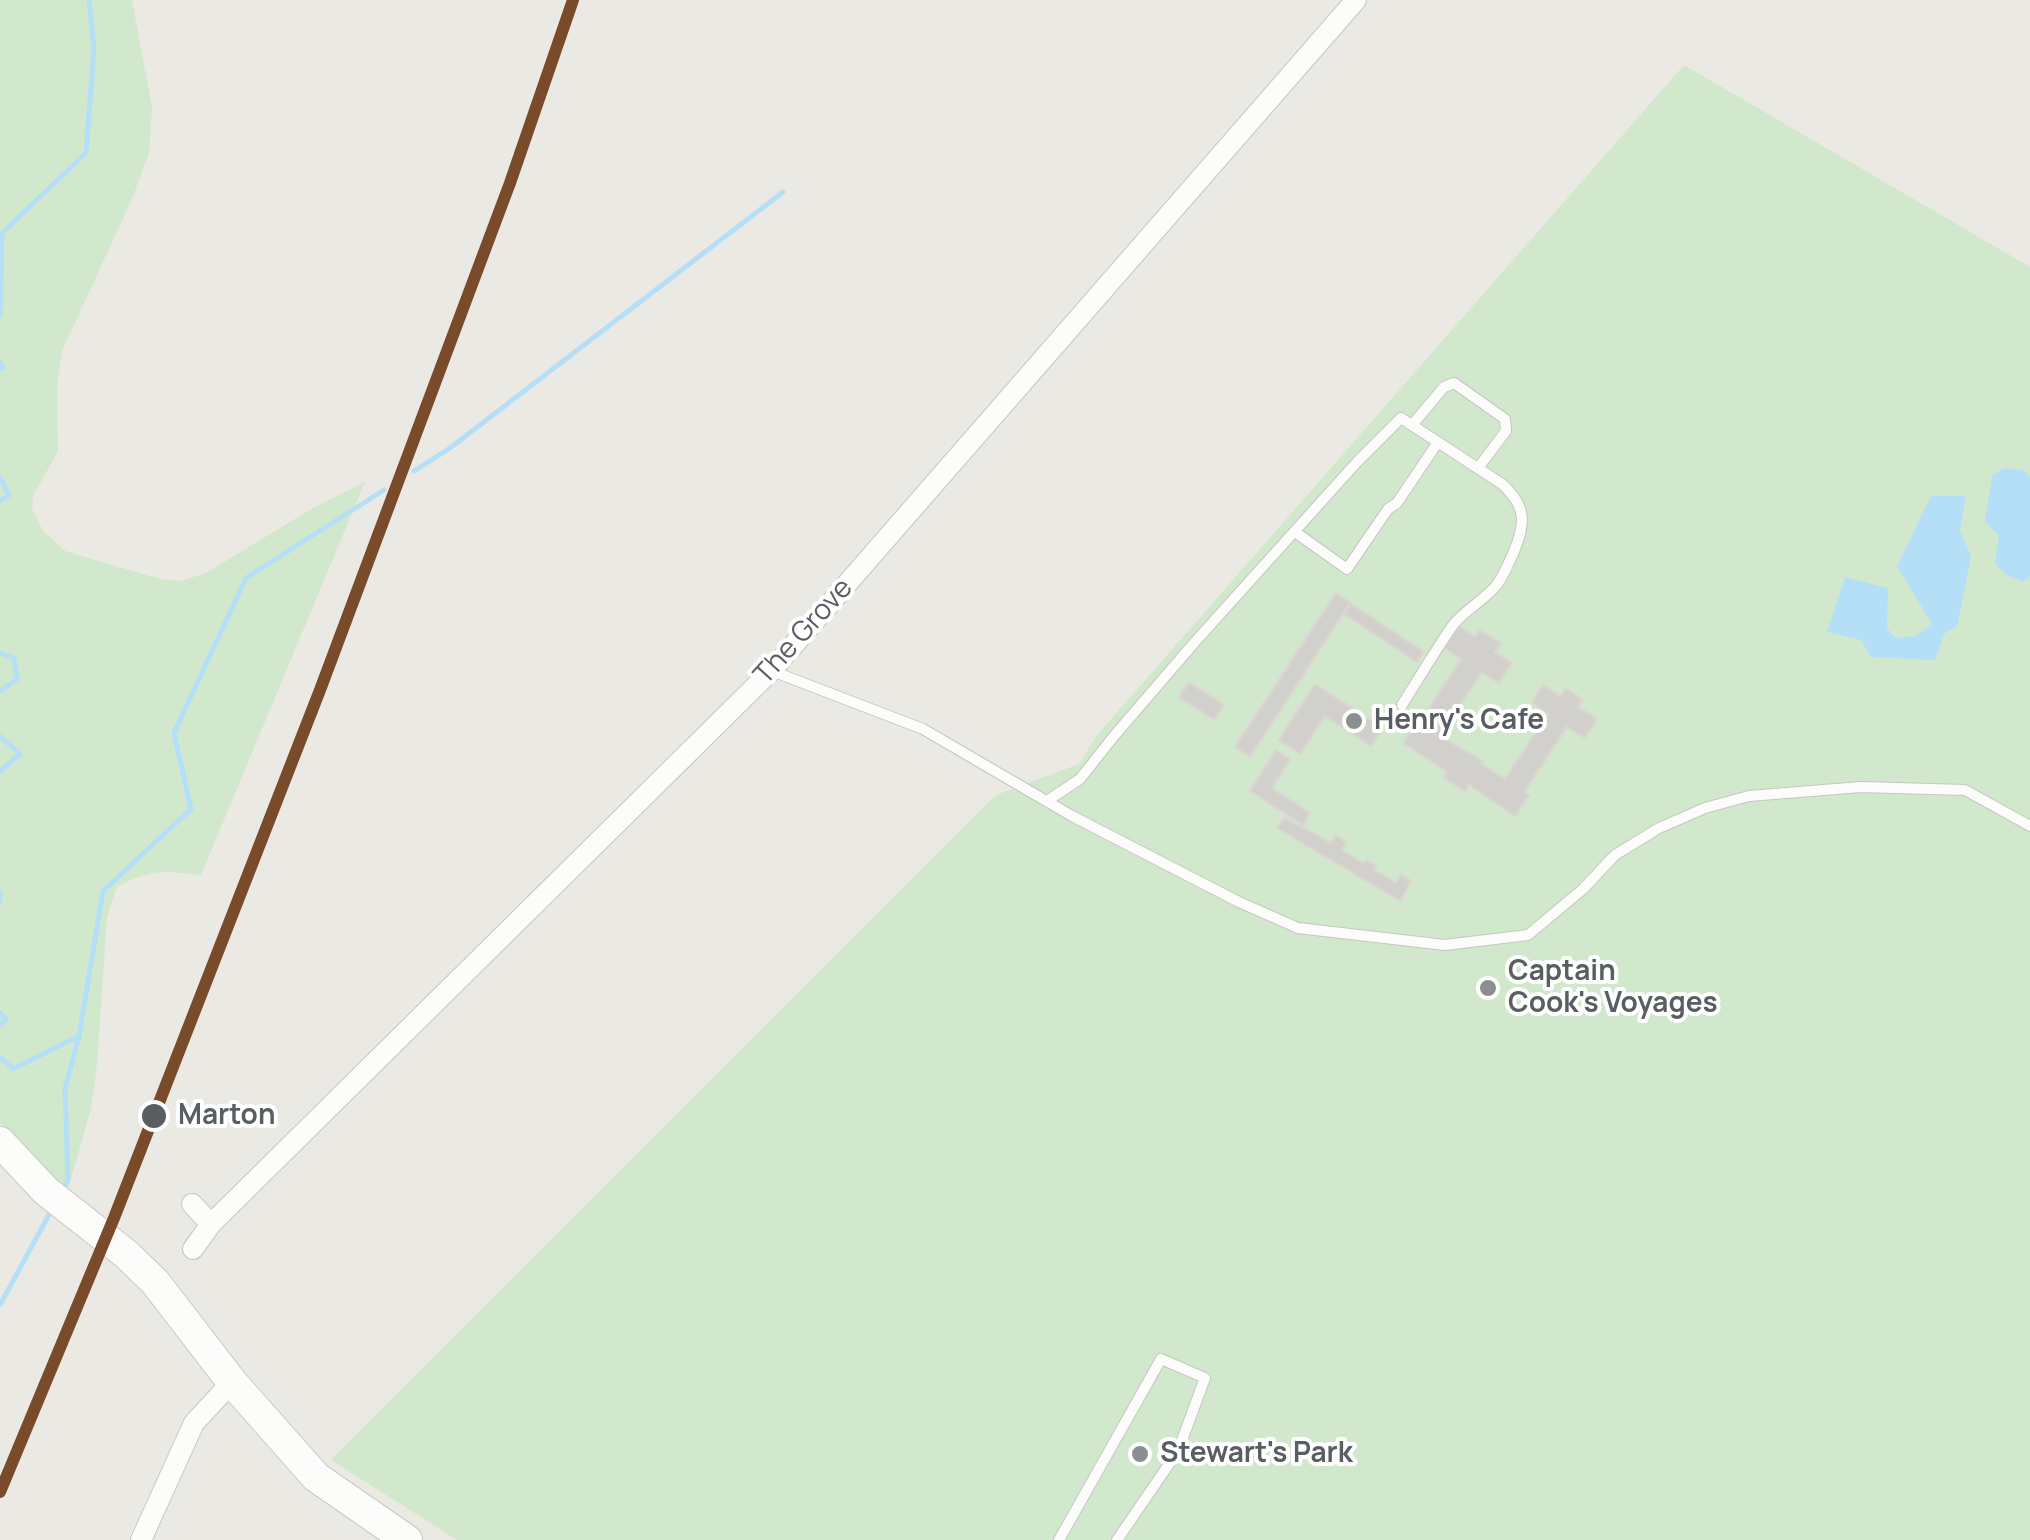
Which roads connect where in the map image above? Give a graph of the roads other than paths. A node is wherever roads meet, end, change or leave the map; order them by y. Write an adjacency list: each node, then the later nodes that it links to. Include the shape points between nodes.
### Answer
1 (1356, 0): 6 (street, The Grove)
2 (1412, 425): 3 (lane); 4 (lane, via 1454,383 1506,419 1506,431); 5 (lane, via 1401,418)
3 (1438, 442): 4 (lane); 5 (lane, via 1347,569)
4 (1478, 468): 7 (lane, via 1520,505 1520,536 1498,584 1456,621)
5 (1295, 532): 8 (lane, via 1080,779)
6 (772, 671): 8 (lane, via 923,729); 12 (street, The Grove)
7 (1402, 705)
8 (1046, 800): 9 (lane, via 1298,928 1445,945 1528,934 1615,855 1675,821 1749,796 1861,787 1965,790)
9 (2030, 826)
10 (0, 1142): 14 (main road, via 155,1282)
11 (192, 1204): 12 (street)
12 (211, 1224): 13 (street, The Grove)
13 (194, 1249)
14 (232, 1382): 15 (street, via 194,1423); 16 (main road, via 316,1477)
15 (140, 1540)
16 (408, 1540)
17 (1059, 1540): 18 (lane, via 1161,1359 1205,1378 1178,1452)
18 (1117, 1540)

